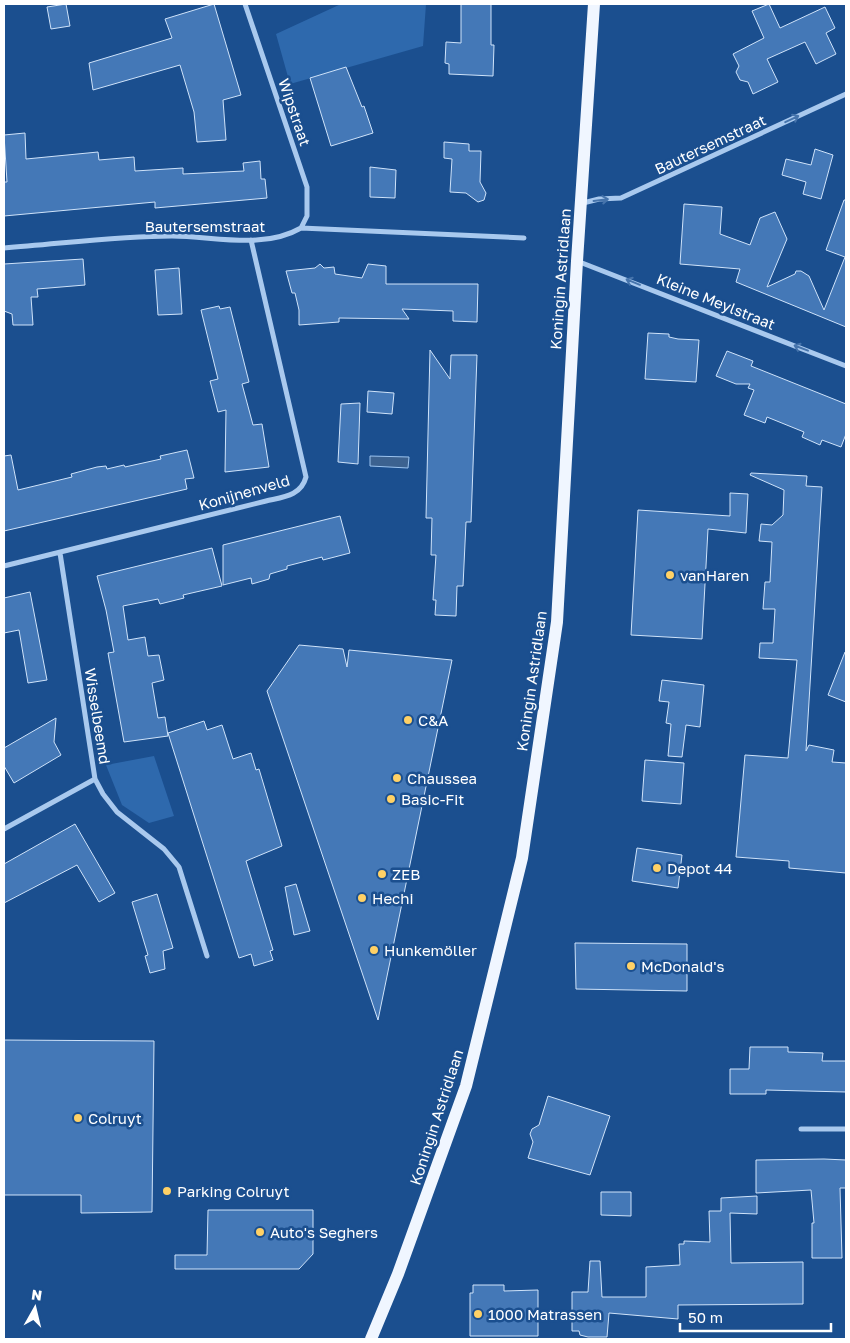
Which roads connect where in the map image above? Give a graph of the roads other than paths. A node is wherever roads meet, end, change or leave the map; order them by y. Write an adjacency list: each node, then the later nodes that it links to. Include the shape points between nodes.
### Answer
1 (245, 4): 5 (street, Wipstraat, via 307,187 308,216)
2 (594, 4): 4 (main road, Koningin Astridlaan)
3 (846, 94): 4 (street, Bautersemstraat, one-way to 3, via 621,198)
4 (581, 204): 9 (main road, Koningin Astridlaan)
5 (301, 228): 6 (street, Bautersemstraat); 7 (street, Bautersemstraat, via 290,234)
6 (524, 238)
7 (251, 240): 8 (street, Bautersemstraat, via 172,236); 11 (street, Konijnenveld, via 306,478 303,486 296,493)
8 (4, 248)
9 (577, 261): 10 (street, Kleine Meylstraat, one-way to 9); 18 (main road, Koningin Astridlaan, via 557,622 522,858 466,1086)
10 (846, 366)
11 (60, 553): 12 (street, Konijnenveld); 13 (street, Wisselbeemd)
12 (4, 566)
13 (95, 780): 14 (street, Wisselbeemd); 15 (street, via 117,812 164,849 180,867)
14 (4, 829)
15 (207, 956)
16 (801, 1129): 17 (street)
17 (846, 1129)
18 (372, 1339)

